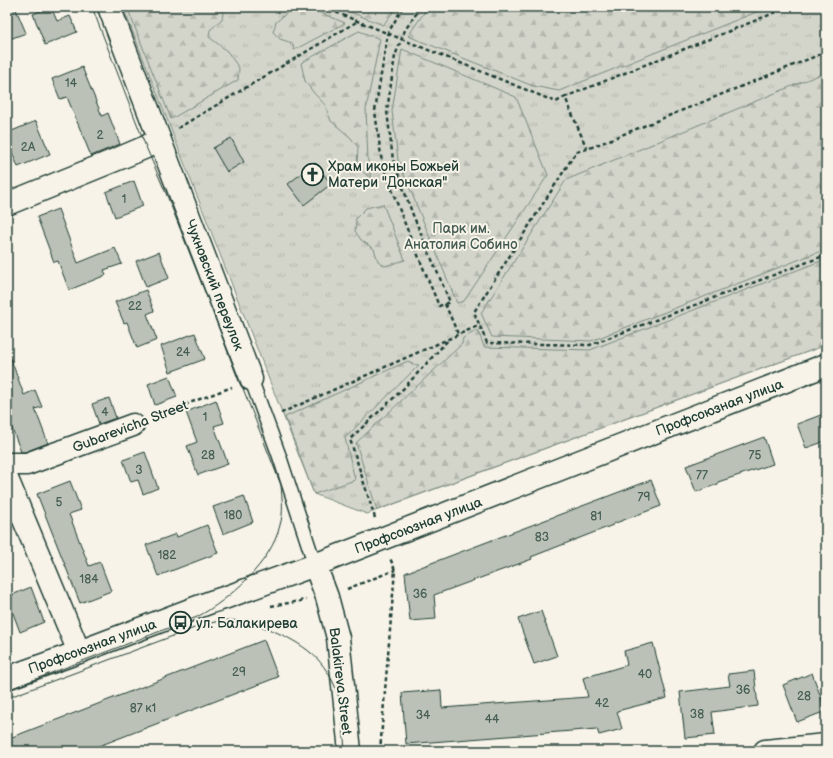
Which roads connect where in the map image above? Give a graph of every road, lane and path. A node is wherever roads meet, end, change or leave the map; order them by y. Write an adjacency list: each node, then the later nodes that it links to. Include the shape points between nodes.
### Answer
1 (109, 7): 11 (street, Чухновский переулок)
2 (323, 7): 6 (path)
3 (404, 7): 7 (path)
4 (421, 7): 8 (path)
5 (789, 7): 10 (path)
6 (358, 21): 7 (path); 11 (path)
7 (388, 33): 8 (path); 15 (path, via 375,111 382,163 439,306)
8 (401, 38): 10 (path, via 556,102); 15 (path, via 395,56 387,111 393,160 450,302)
9 (826, 52): 12 (path)
10 (566, 97): 12 (path)
11 (159, 139): 13 (street, via 146,147); 20 (street, Чухновский переулок)
12 (586, 149): 16 (path, via 576,152 474,312)
13 (7, 204)
14 (826, 255): 16 (path, via 590,346 488,343)
15 (445, 304): 17 (path)
16 (480, 326): 17 (path)
17 (458, 334): 18 (path)
18 (450, 338): 21 (path, via 283,413); 25 (path, via 403,389 350,439)
19 (826, 365): 26 (street, Профсоюзная улица)
20 (251, 379): 21 (lane, Чухновский переулок); 22 (path, Gubarevicha Street)
21 (265, 415): 26 (lane, Чухновский переулок)
22 (133, 425): 23 (street, Gubarevicha Street, via 28,464)
23 (7, 464)
24 (7, 479): 28 (street)
25 (370, 504)
26 (315, 565): 28 (street, Профсоюзная улица); 31 (street, Balakireva Street, via 338,638)
27 (395, 570): 32 (path)
28 (80, 652): 29 (street, Профсоюзная улица)
29 (7, 678)
30 (826, 745): 33 (street)
31 (350, 751)
32 (380, 751)
33 (765, 751)

